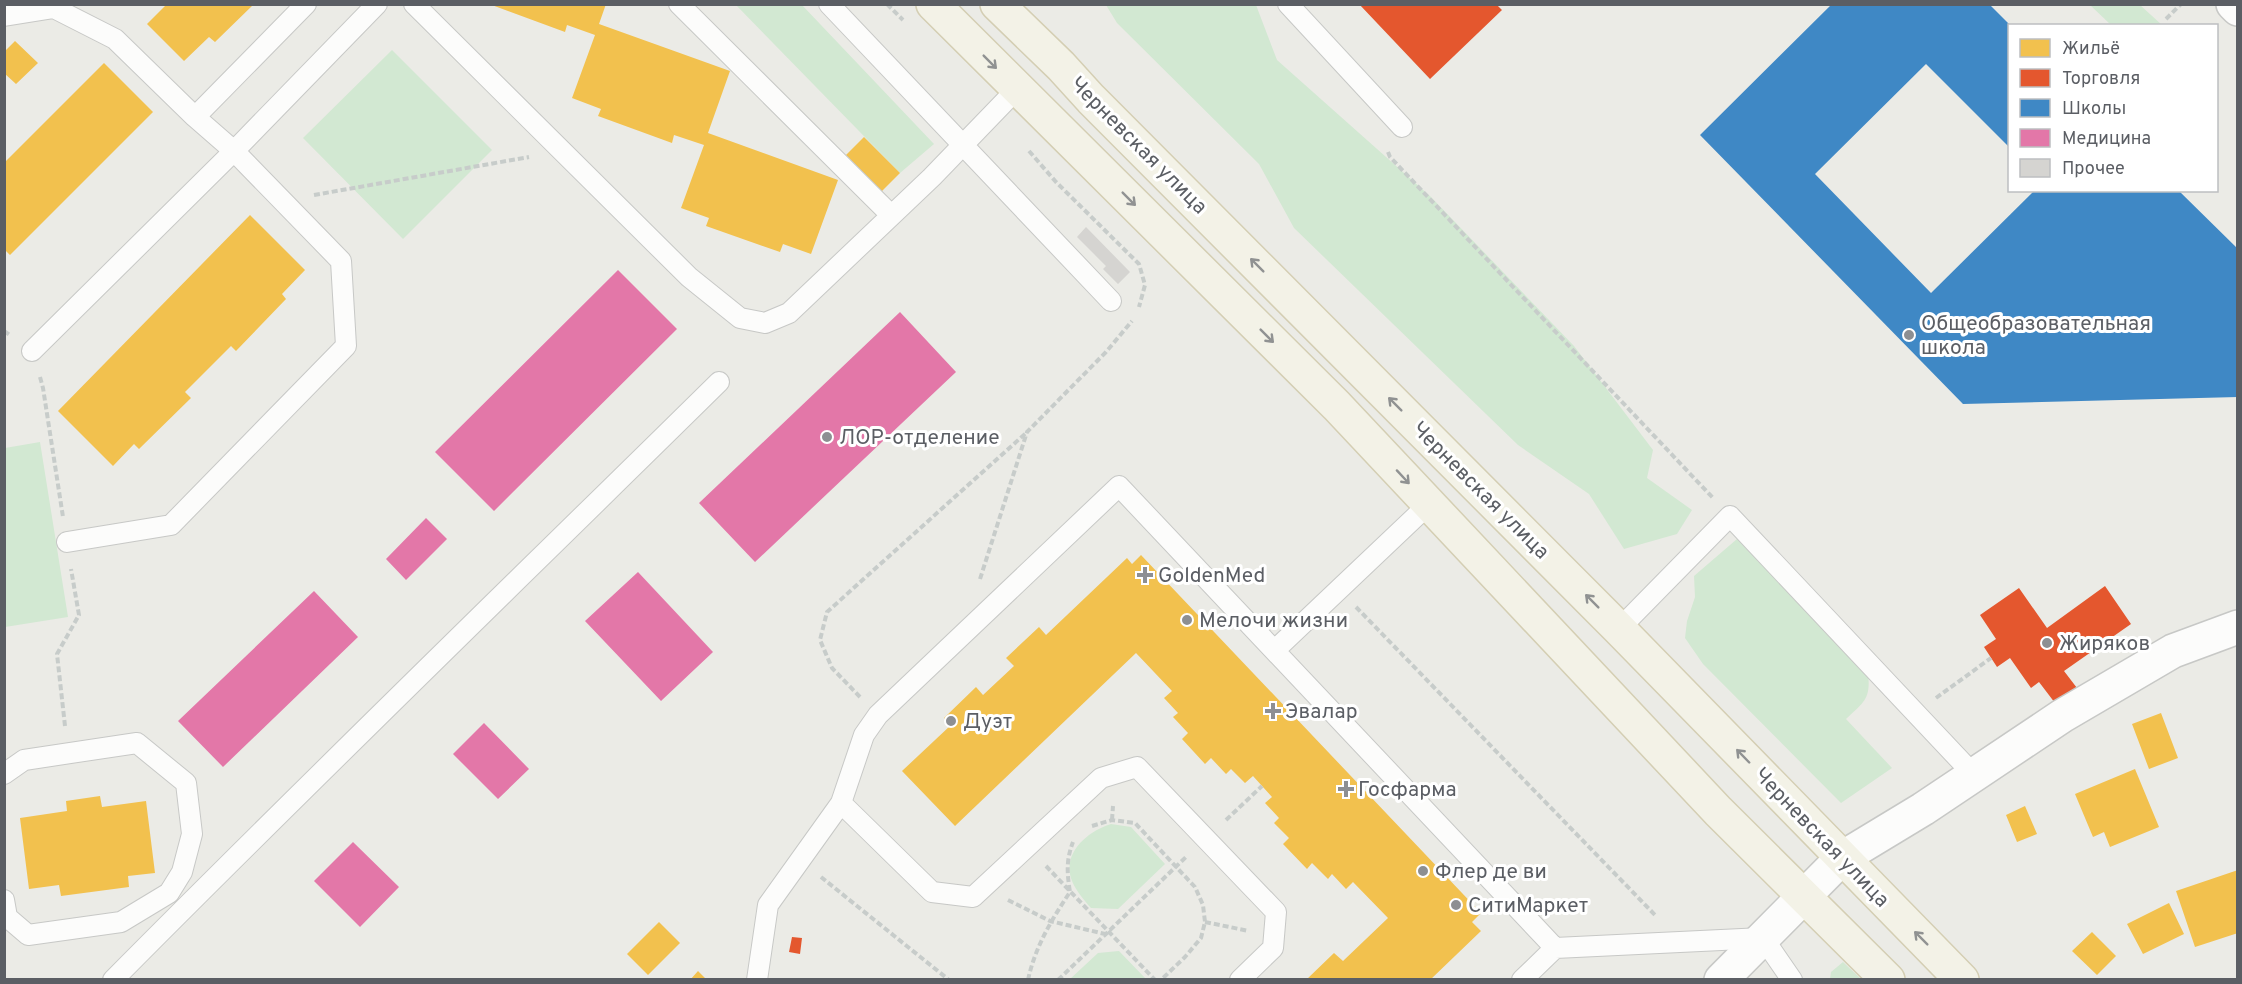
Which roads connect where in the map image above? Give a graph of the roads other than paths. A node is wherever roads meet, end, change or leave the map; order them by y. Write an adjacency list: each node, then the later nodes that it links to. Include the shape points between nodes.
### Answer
1 (306, 4): 13 (lane)
2 (377, 4): 16 (lane)
3 (414, 4): 17 (lane, via 688,277 740,318 765,323 789,313)
4 (679, 4): 17 (lane)
5 (829, 4): 15 (lane)
6 (998, 4): 24 (main road, Черневская улица, one-way to 6)
7 (1288, 4): 14 (lane)
8 (2233, 4): 9 (street)
9 (2238, 9)
10 (949, 10): 12 (main road, one-way to 12)
11 (4, 16): 13 (lane, via 54,8 115,39)
12 (1017, 89): 15 (lane); 21 (main road, one-way to 21, via 1338,406)
13 (195, 117): 16 (lane)
14 (1402, 127)
15 (963, 144): 17 (lane); 18 (lane)
16 (234, 151): 19 (lane); 22 (lane, via 340,261 346,346 171,525)
17 (891, 215)
18 (1111, 301)
19 (32, 351)
20 (718, 382): 35 (lane)
21 (1429, 504): 25 (lane); 30 (main road, via 1718,811)
22 (67, 542)
23 (2238, 627): 27 (street, via 2173,651 2062,716)
24 (1619, 629): 27 (lane, via 1730,516); 29 (main road, Черневская улица, one-way to 24)
25 (1275, 650): 28 (lane, via 1119,486 878,715 864,735); 33 (lane)
26 (4, 774): 31 (lane, via 24,760 137,743 186,783 192,834 182,872 169,893 121,922 28,935 7,916)
27 (1974, 775): 29 (street)
28 (841, 803): 34 (lane, via 768,905); 36 (lane, via 932,892 973,897 1101,778 1137,767 1276,912 1273,948)
29 (1842, 858): 30 (street); 41 (main road, Черневская улица, one-way to 29)
30 (1804, 896): 32 (street); 40 (main road)
31 (4, 900)
32 (1763, 938): 33 (lane); 38 (street); 39 (lane)
33 (1555, 948): 37 (lane)
34 (762, 976)
35 (113, 980)
36 (1240, 980)
37 (1522, 980)
38 (1721, 980)
39 (1792, 980)
40 (1888, 980)
41 (1962, 980)

